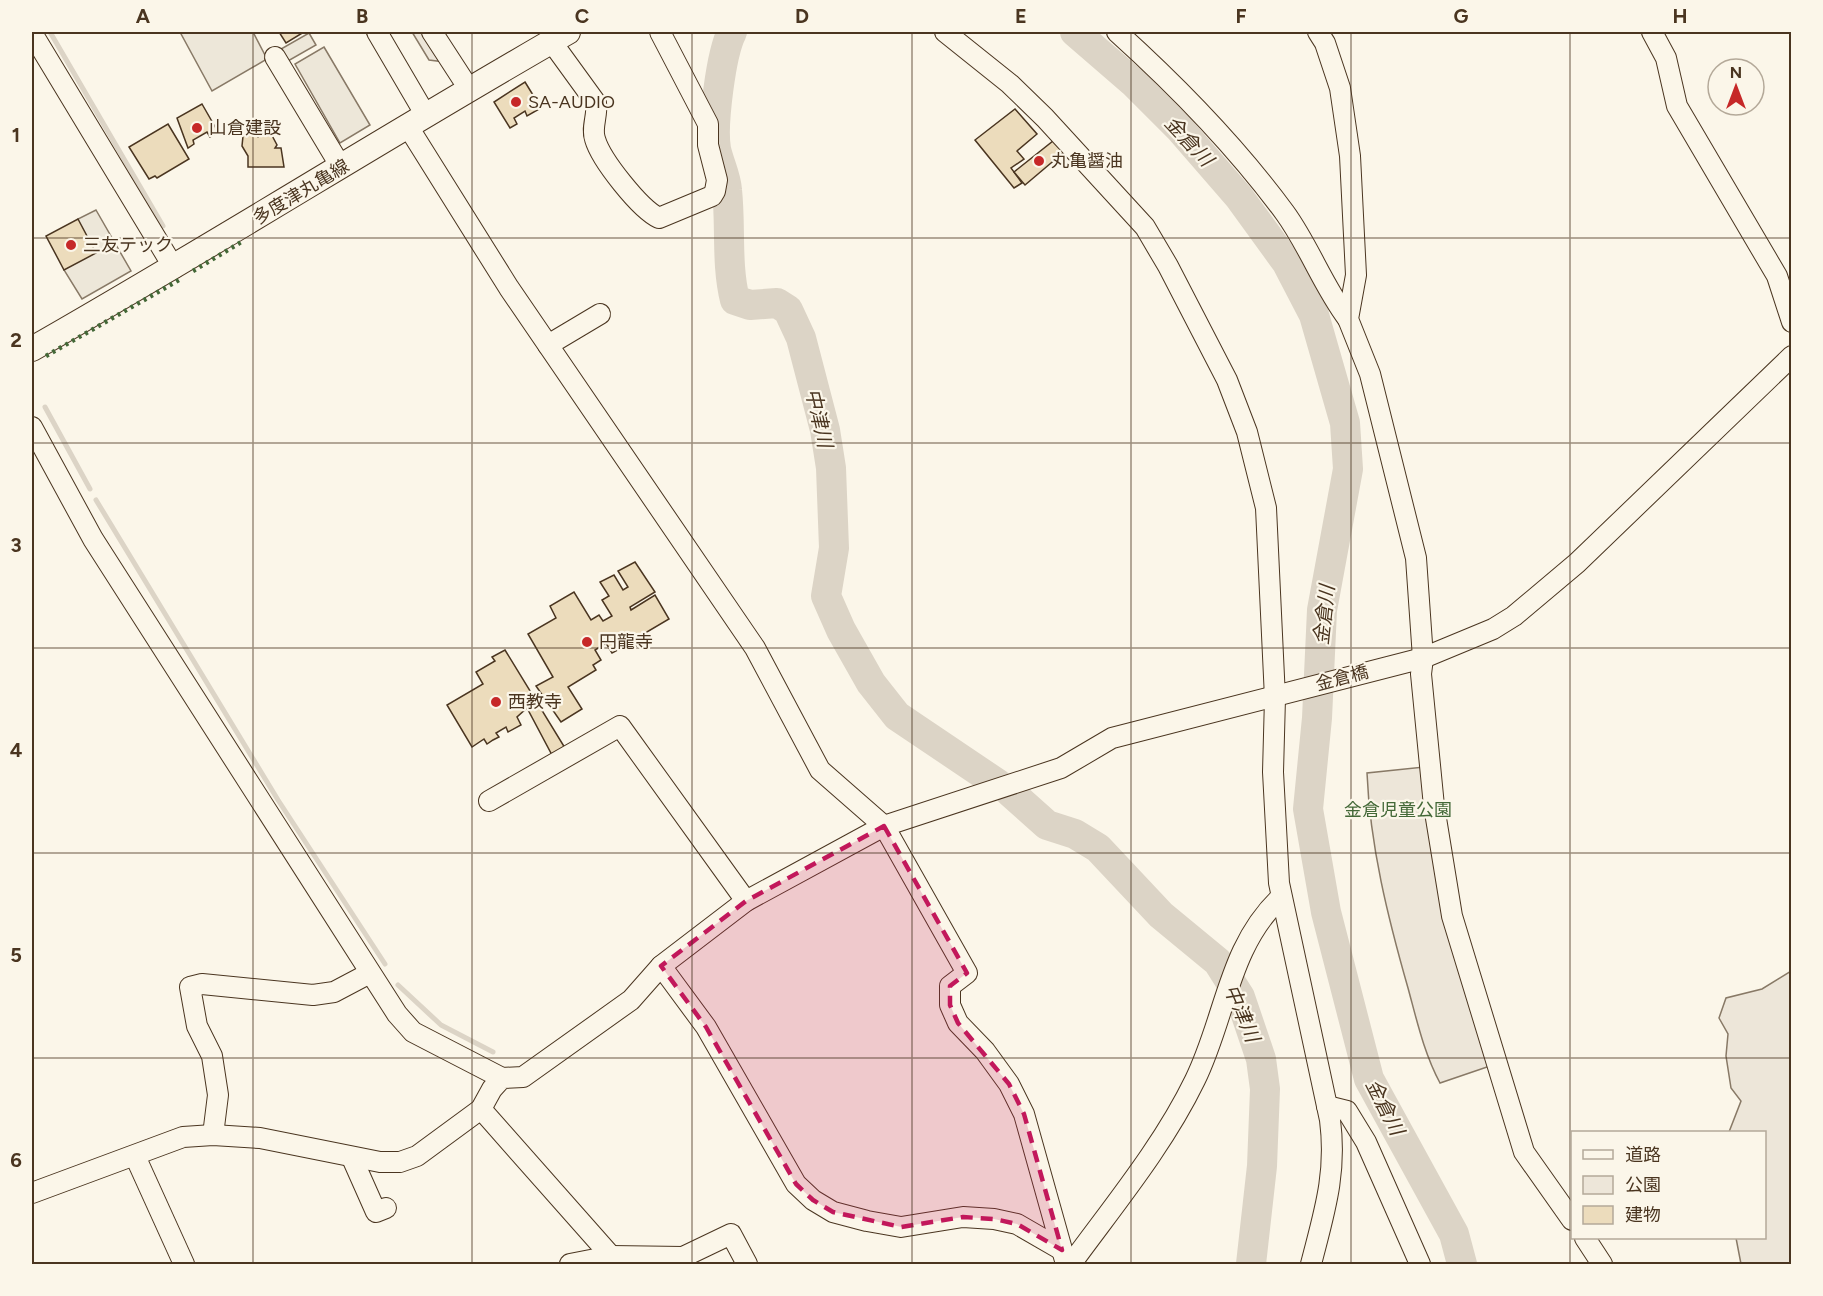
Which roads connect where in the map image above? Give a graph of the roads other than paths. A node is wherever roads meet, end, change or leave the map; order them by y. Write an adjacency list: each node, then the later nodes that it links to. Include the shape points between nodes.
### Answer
1 (377, 32): 12 (street)
2 (432, 32): 11 (street)
3 (660, 32): 9 (street, via 708,124 708,145 717,180 712,196 659,218 648,211 607,163 594,138 596,103)
4 (945, 32): 23 (street, via 1010,84 1087,161 1145,227 1227,380 1251,443 1266,508)
5 (1117, 32): 16 (street, via 1220,130 1286,215)
6 (1318, 32): 16 (street, via 1340,88 1350,156 1356,275)
7 (1652, 32): 17 (street, via 1666,58 1677,106 1777,276)
8 (32, 33): 14 (street)
9 (557, 36): 11 (main road, 多度津丸亀線)
10 (275, 57): 13 (street)
11 (469, 89): 12 (main road, 多度津丸亀線)
12 (416, 119): 13 (main road, 多度津丸亀線); 18 (street, via 509,288)
13 (341, 167): 14 (main road, 多度津丸亀線)
14 (174, 268): 19 (main road, 多度津丸亀線)
15 (600, 314): 18 (street)
16 (1348, 319): 22 (street, via 1370,374 1416,558)
17 (1791, 322)
18 (548, 345): 25 (street, via 755,648 820,770)
19 (32, 349)
20 (1791, 356): 22 (street, 金倉橋, via 1577,563 1514,616 1493,629)
21 (32, 427): 29 (street, via 93,539)
22 (1423, 658): 23 (street, 金倉橋); 38 (street, via 1421,674 1434,806 1452,916 1524,1152)
23 (1282, 695): 25 (street, 金倉橋, via 1112,738 1060,768); 26 (street, via 1275,824)
24 (489, 801): 27 (street, via 620,726)
25 (884, 826): 27 (street, 金倉橋); 41 (street, via 967,973 950,986 950,1005 958,1023 1009,1084 1024,1114)
26 (1281, 897): 31 (street); 41 (street, via 1246,940 1196,1079 1153,1152)
27 (746, 901): 28 (street, 金倉橋)
28 (661, 966): 30 (street, 金倉橋, via 631,1000 523,1077); 41 (street, via 706,1027 796,1184 813,1200 833,1212 901,1227 963,1217 1017,1224)
29 (370, 973): 30 (street, via 413,1032); 33 (street, via 334,992 313,995 202,984 190,987 197,1026 212,1056 218,1095)
30 (502, 1078): 32 (street)
31 (1327, 1106): 45 (street, via 1334,1151 1332,1176); 46 (street, via 1347,1111 1366,1142)
32 (482, 1109): 35 (street, via 417,1156 400,1162); 40 (street)
33 (213, 1135): 34 (street, via 183,1137); 35 (street, via 260,1138)
34 (135, 1156): 36 (street); 42 (street)
35 (352, 1158): 37 (street, via 376,1212)
36 (32, 1193)
37 (386, 1208)
38 (1571, 1219)
39 (1586, 1239): 47 (street)
40 (611, 1256): 43 (street); 44 (street, via 683,1257 731,1234)
41 (1066, 1260)
42 (184, 1264)
43 (570, 1264)
44 (747, 1264)
45 (1311, 1264)
46 (1420, 1264)
47 (1602, 1264)

